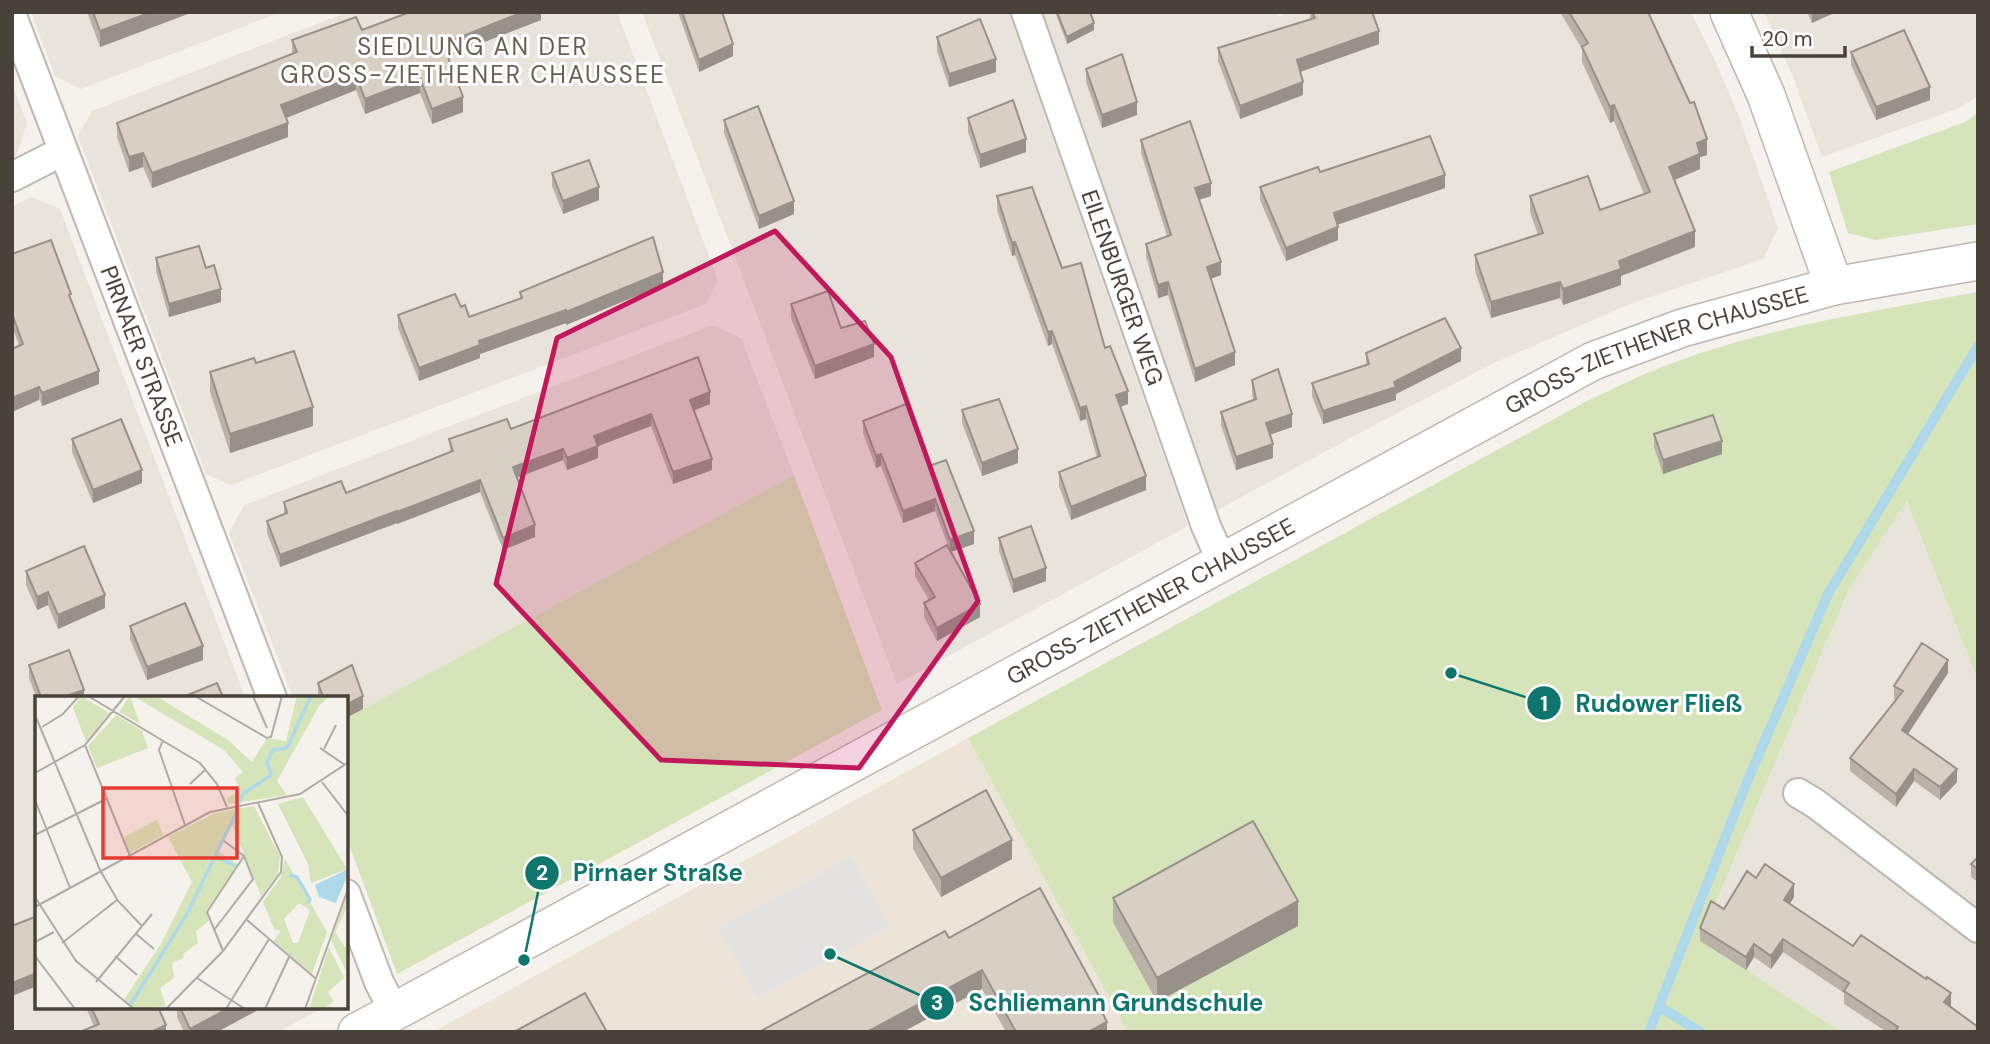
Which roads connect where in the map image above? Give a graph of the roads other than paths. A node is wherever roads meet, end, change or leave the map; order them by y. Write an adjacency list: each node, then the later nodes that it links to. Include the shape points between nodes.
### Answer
1 (1026, 12): 8 (street, EILENBURGER WEG)
2 (1730, 12): 7 (street, via 1766,95)
3 (12, 16): 4 (street, PIRNAER STRASSE)
4 (63, 151): 5 (street); 9 (street, PIRNAER STRASSE)
5 (12, 177)
6 (1978, 261): 7 (street, GROSS-ZIETHENER CHAUSSEE)
7 (1834, 286): 8 (street, GROSS-ZIETHENER CHAUSSEE, via 1682,328 1593,360)
8 (1222, 562): 13 (street, GROSS-ZIETHENER CHAUSSEE)
9 (271, 696)
10 (1798, 793): 12 (street)
11 (348, 899): 13 (street)
12 (1978, 929)
13 (394, 1011): 14 (street, GROSS-ZIETHENER CHAUSSEE)
14 (357, 1032)

